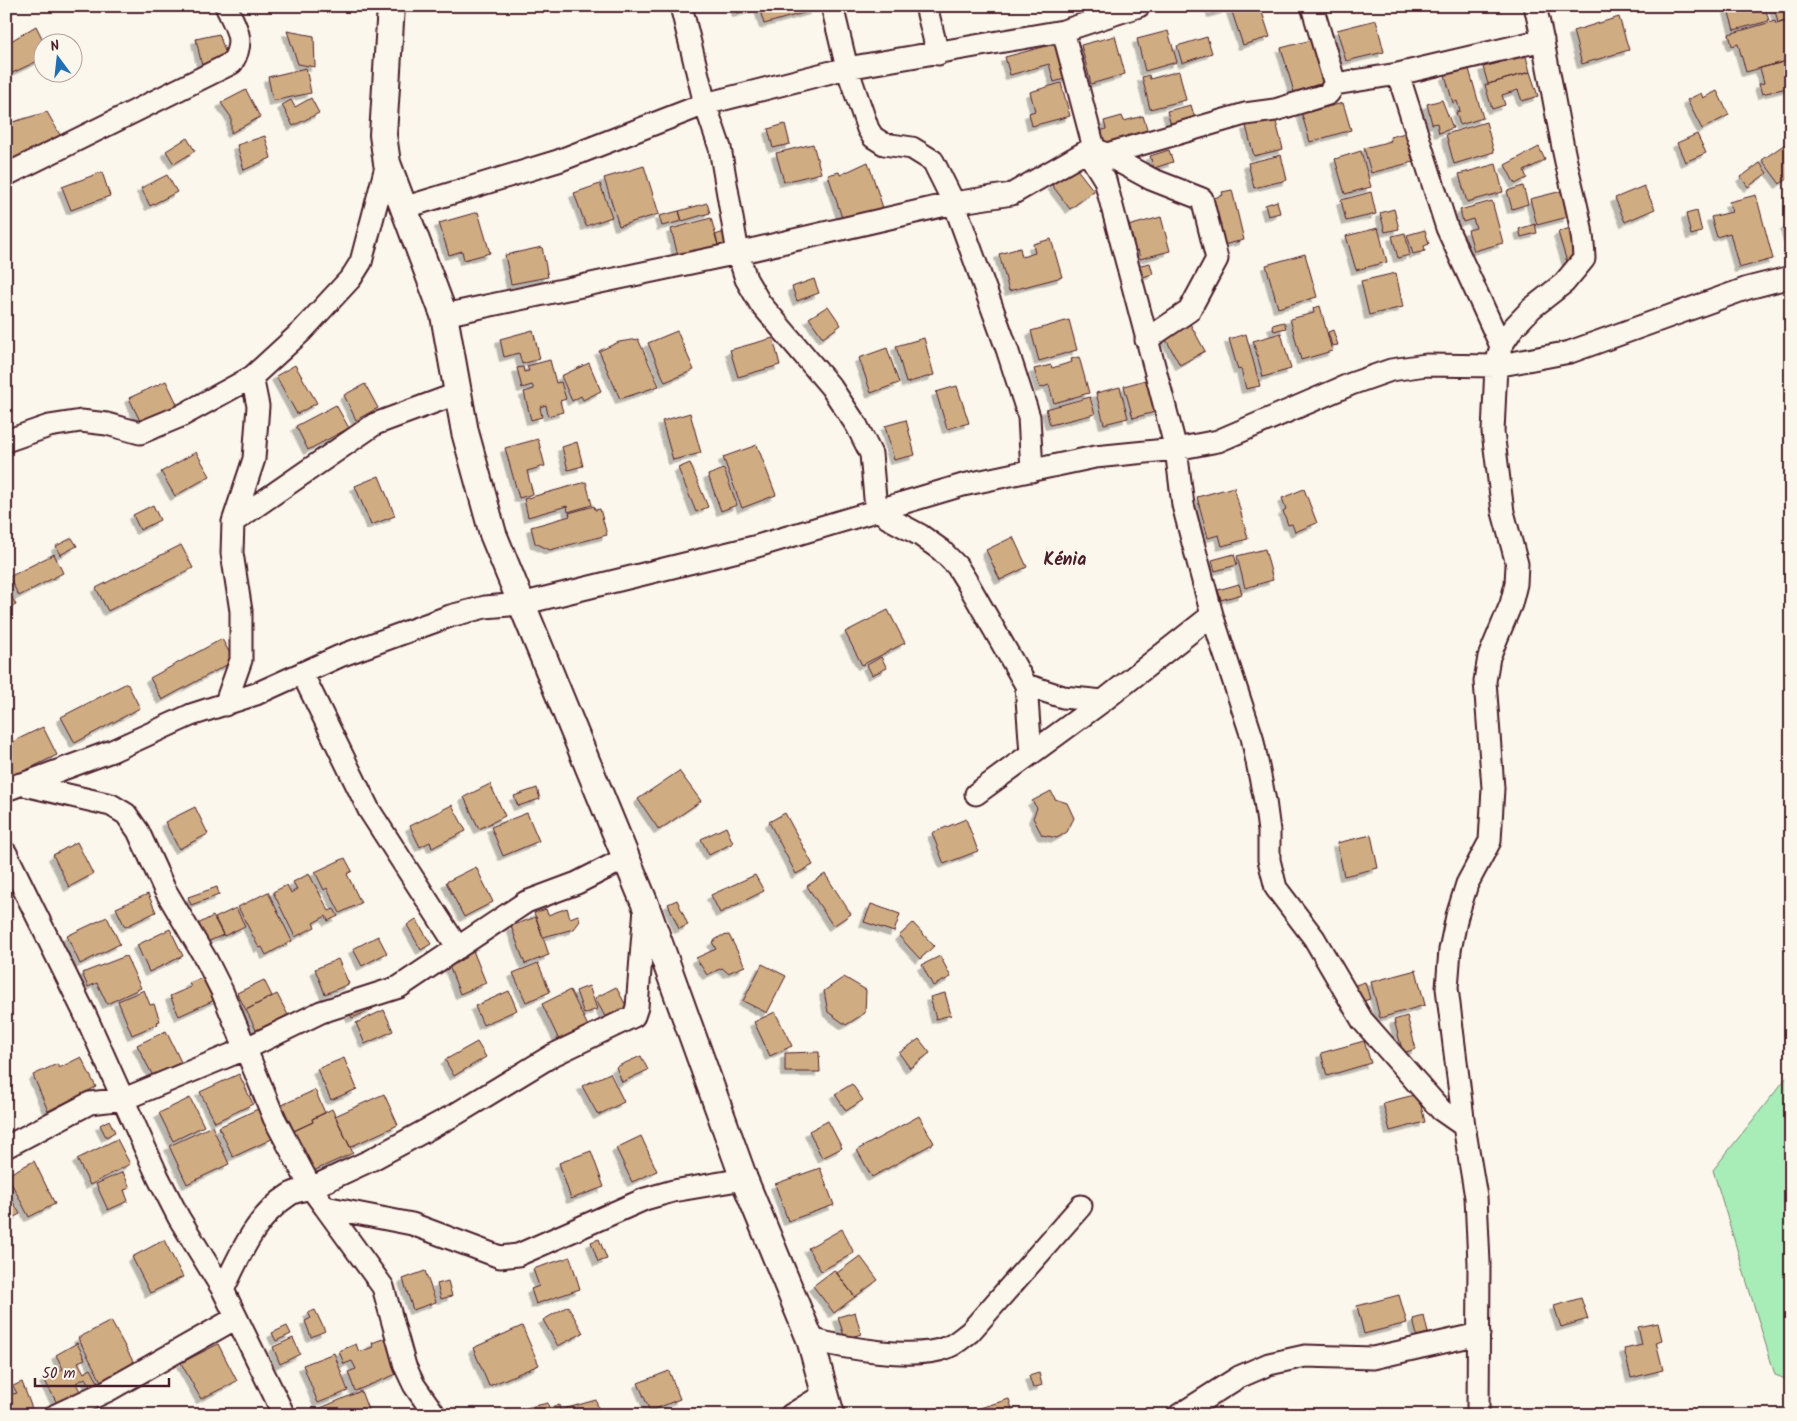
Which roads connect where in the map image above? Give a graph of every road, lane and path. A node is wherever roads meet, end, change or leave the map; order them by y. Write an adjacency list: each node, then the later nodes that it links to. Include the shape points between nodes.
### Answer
1 (226, 6): 18 (street, via 239,34 240,51 232,63)
2 (391, 6): 17 (street, via 383,135)
3 (681, 6): 15 (street)
4 (832, 6): 12 (street)
5 (926, 6): 11 (street)
6 (1139, 6): 9 (street)
7 (1312, 6): 14 (street)
8 (1535, 6): 10 (street)
9 (1073, 21): 11 (street); 16 (street, via 1094,148)
10 (1544, 40): 13 (street); 25 (street, via 1562,145 1579,209 1584,259 1564,283 1532,308)
11 (938, 54): 12 (street)
12 (847, 68): 15 (street); 19 (street, via 873,137 884,144 912,148 932,161)
13 (1398, 74): 14 (street); 25 (street, via 1446,228)
14 (1335, 84): 16 (street, via 1328,94)
15 (705, 104): 20 (street, via 558,161); 21 (street, via 720,148)
16 (1107, 154): 24 (street, via 1151,178 1202,199 1218,259 1189,311)
17 (387, 163): 20 (street); 26 (street, via 361,262 351,278 301,332)
18 (6, 175)
19 (954, 203): 21 (street); 24 (street, via 1012,194 1087,152 1105,180); 30 (street, via 1029,417)
20 (403, 208): 23 (street)
21 (738, 253): 23 (street); 31 (street, via 746,279 760,303 831,387 857,426 871,454 875,498)
22 (1791, 277): 25 (street, via 1748,288 1570,352)
23 (444, 315): 27 (street)
24 (1146, 340): 29 (street)
25 (1498, 356): 29 (street, via 1391,370 1218,441); 48 (street, via 1493,432 1503,512 1517,564 1511,604 1490,657 1485,681 1493,788 1490,841 1467,884 1456,916 1450,950 1448,988)
26 (252, 376): 28 (street, via 180,416 140,433 81,421 49,426); 32 (street, via 258,406 254,459)
27 (459, 393): 32 (street, via 375,424); 33 (street, via 465,432 493,534)
28 (6, 441)
29 (1176, 449): 30 (street, via 1095,457); 34 (street, via 1183,506)
30 (1032, 471): 31 (street, via 963,485)
31 (880, 510): 33 (street, via 754,547); 36 (street, via 888,518 920,535 956,566)
32 (233, 522): 38 (street, via 232,553 242,638 241,660)
33 (521, 604): 35 (street, via 485,606 450,616); 43 (street)
34 (1212, 615): 37 (street); 48 (street, via 1252,737 1265,801 1269,860 1276,888 1314,938 1362,1020 1441,1110)
35 (302, 673): 38 (street); 45 (street, via 369,810)
36 (1026, 685): 37 (street, via 1063,697); 39 (street)
37 (1103, 701): 39 (street)
38 (225, 705): 40 (street, via 191,715 112,751)
39 (1031, 754): 41 (street)
40 (13, 787): 46 (street, via 111,805 126,814 211,968)
41 (976, 794)
42 (6, 853): 47 (street)
43 (626, 858): 44 (street); 45 (street, via 577,883 526,902)
44 (645, 904): 50 (street); 51 (street, via 634,1016 553,1054 456,1114)
45 (458, 948): 46 (street, via 399,987 321,1012)
46 (244, 1049): 47 (street); 51 (street, via 274,1118)
47 (124, 1099): 49 (street, via 90,1103); 54 (street, via 179,1218)
48 (1464, 1126): 56 (street, via 1476,1196)
49 (6, 1147)
50 (744, 1179): 53 (street, via 645,1199 518,1255 500,1256 412,1224); 57 (street)
51 (311, 1188): 53 (street); 54 (street, via 290,1194 272,1208 252,1234)
52 (1081, 1206): 57 (street, via 970,1332 949,1347 929,1352 877,1351)
53 (325, 1207): 61 (street, via 383,1287 405,1366 414,1385)
54 (223, 1290): 55 (street)
55 (236, 1318): 59 (street); 60 (street)
56 (1479, 1334): 63 (street, via 1373,1358 1305,1356 1269,1364 1239,1377); 64 (street)
57 (810, 1340): 58 (street)
58 (828, 1404): 62 (street)
59 (66, 1413)
60 (284, 1415)
61 (436, 1415)
62 (791, 1415)
63 (1179, 1415)
64 (1478, 1415)

